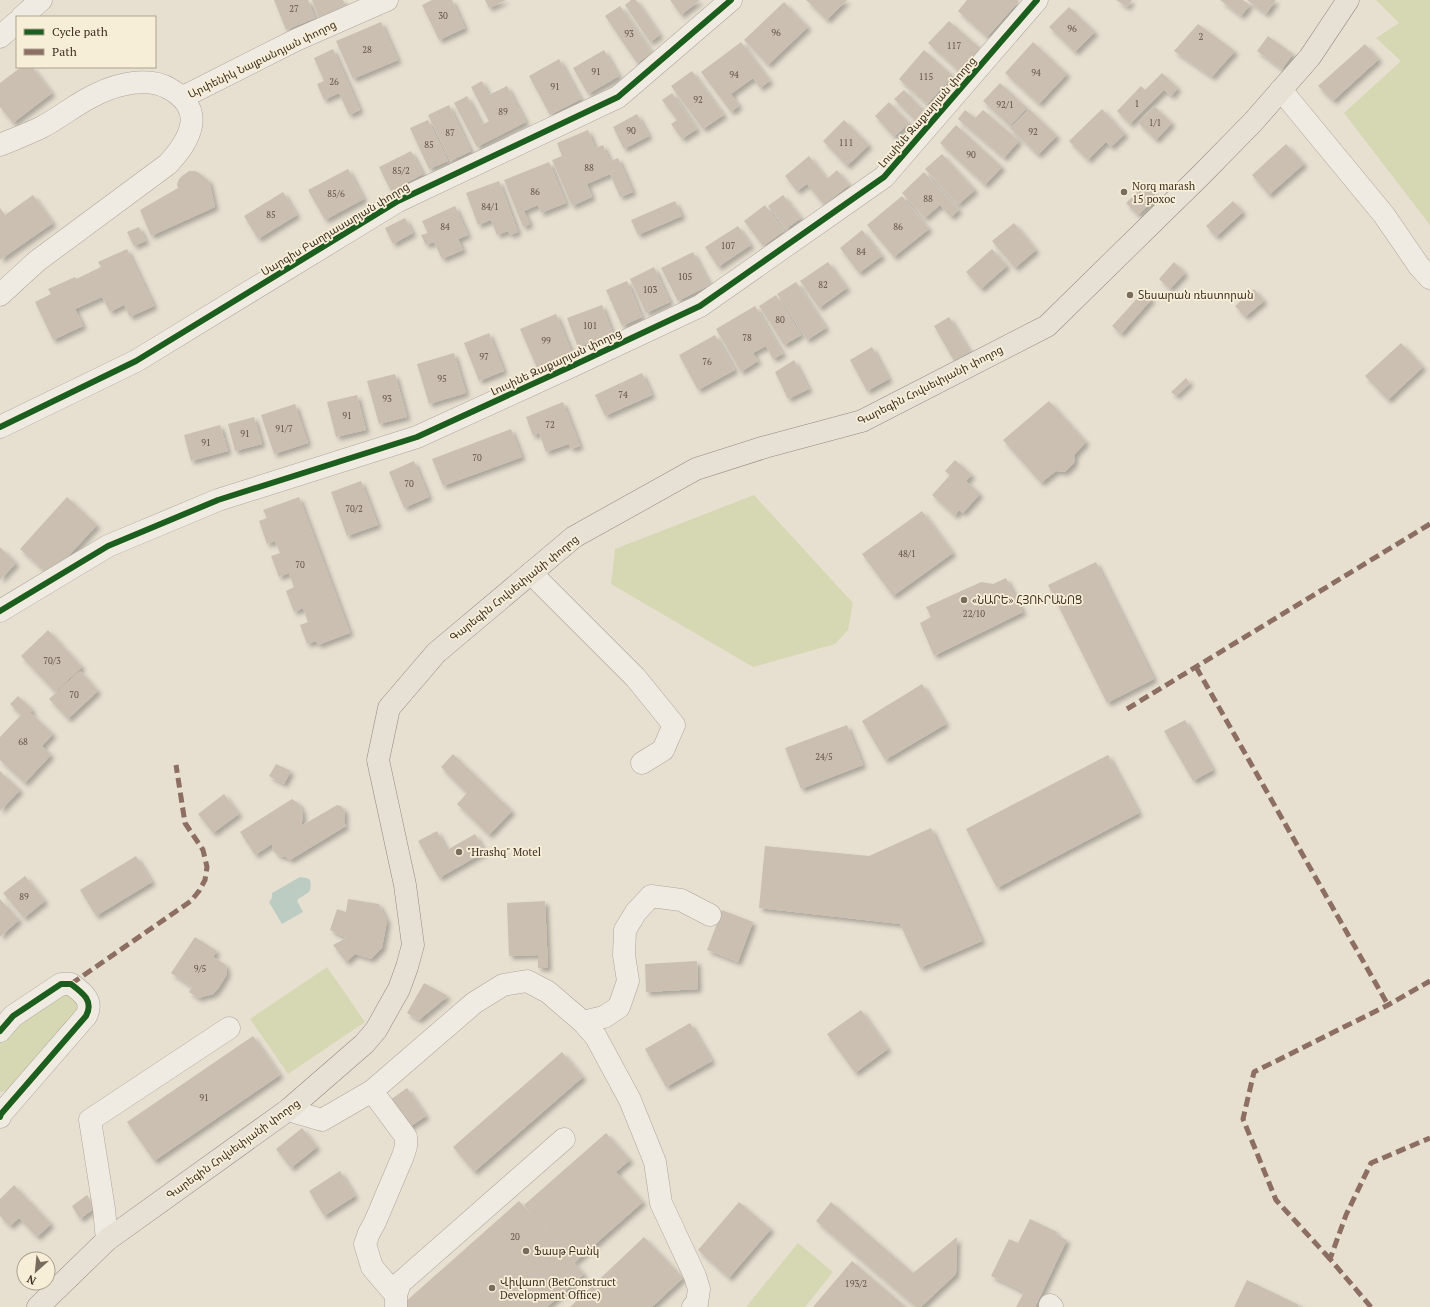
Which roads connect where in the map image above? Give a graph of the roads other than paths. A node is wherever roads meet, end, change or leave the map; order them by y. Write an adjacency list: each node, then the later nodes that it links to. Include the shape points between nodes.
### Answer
1 (41, 0): 6 (street)
2 (387, 0): 10 (street, Արփենիկ Նալբանդյան փողոց, via 296,40)
3 (732, 0): 14 (street, Սարգիս Բաղդասարյան փողոց, via 618,97 398,201 136,361)
4 (1037, 0): 16 (street, Լուսինե Զաքարյան փողոց, via 884,177 700,306 417,437 218,500 108,546)
5 (1348, 0): 9 (main road, Գարեգին Հովսեփյանի փողոց, via 1310,57)
6 (23, 16)
7 (16, 23): 8 (street)
8 (0, 37)
9 (1281, 90): 12 (street, via 1384,214); 15 (main road, Գարեգին Հովսեփյանի փողոց, via 1201,175 1047,326 862,421 696,470 574,537)
10 (183, 98): 11 (street, via 159,84 135,83 122,86 97,94 42,127); 13 (street, Արփենիկ Նալբանդյան փողոց, via 190,111 191,124 188,136 176,156 37,261)
11 (0, 145)
12 (1430, 278)
13 (0, 295)
14 (0, 428)
15 (531, 573): 17 (street, via 635,677 674,725 663,750); 23 (main road, Գարեգին Հովսեփյանի փողոց, via 436,653 389,708 378,760 405,885 413,945 399,989 376,1030 364,1044)
16 (0, 611)
17 (642, 763)
18 (710, 915): 19 (street, via 681,900 651,896 636,912 625,930 624,955 628,981 620,1007 604,1017)
19 (583, 1022): 22 (street, via 548,992 527,981 503,985 474,1003); 29 (street, via 596,1037 630,1100 655,1162 661,1203 699,1289 697,1303)
20 (229, 1028): 26 (street, via 90,1120)
21 (0, 1031): 24 (street, via 13,1016 61,984 71,984 85,996 89,1004 86,1016)
22 (372, 1091): 23 (street, via 322,1120); 27 (street, via 406,1137 406,1146 365,1244 372,1267)
23 (288, 1110): 26 (main road, Գարեգին Հովսեփյանի փողոց)
24 (0, 1114)
25 (564, 1139): 27 (street, via 400,1283)
26 (107, 1240): 28 (main road, Գարեգին Հովսեփյանի փողոց)
27 (396, 1301)
28 (38, 1307)
29 (693, 1307)

